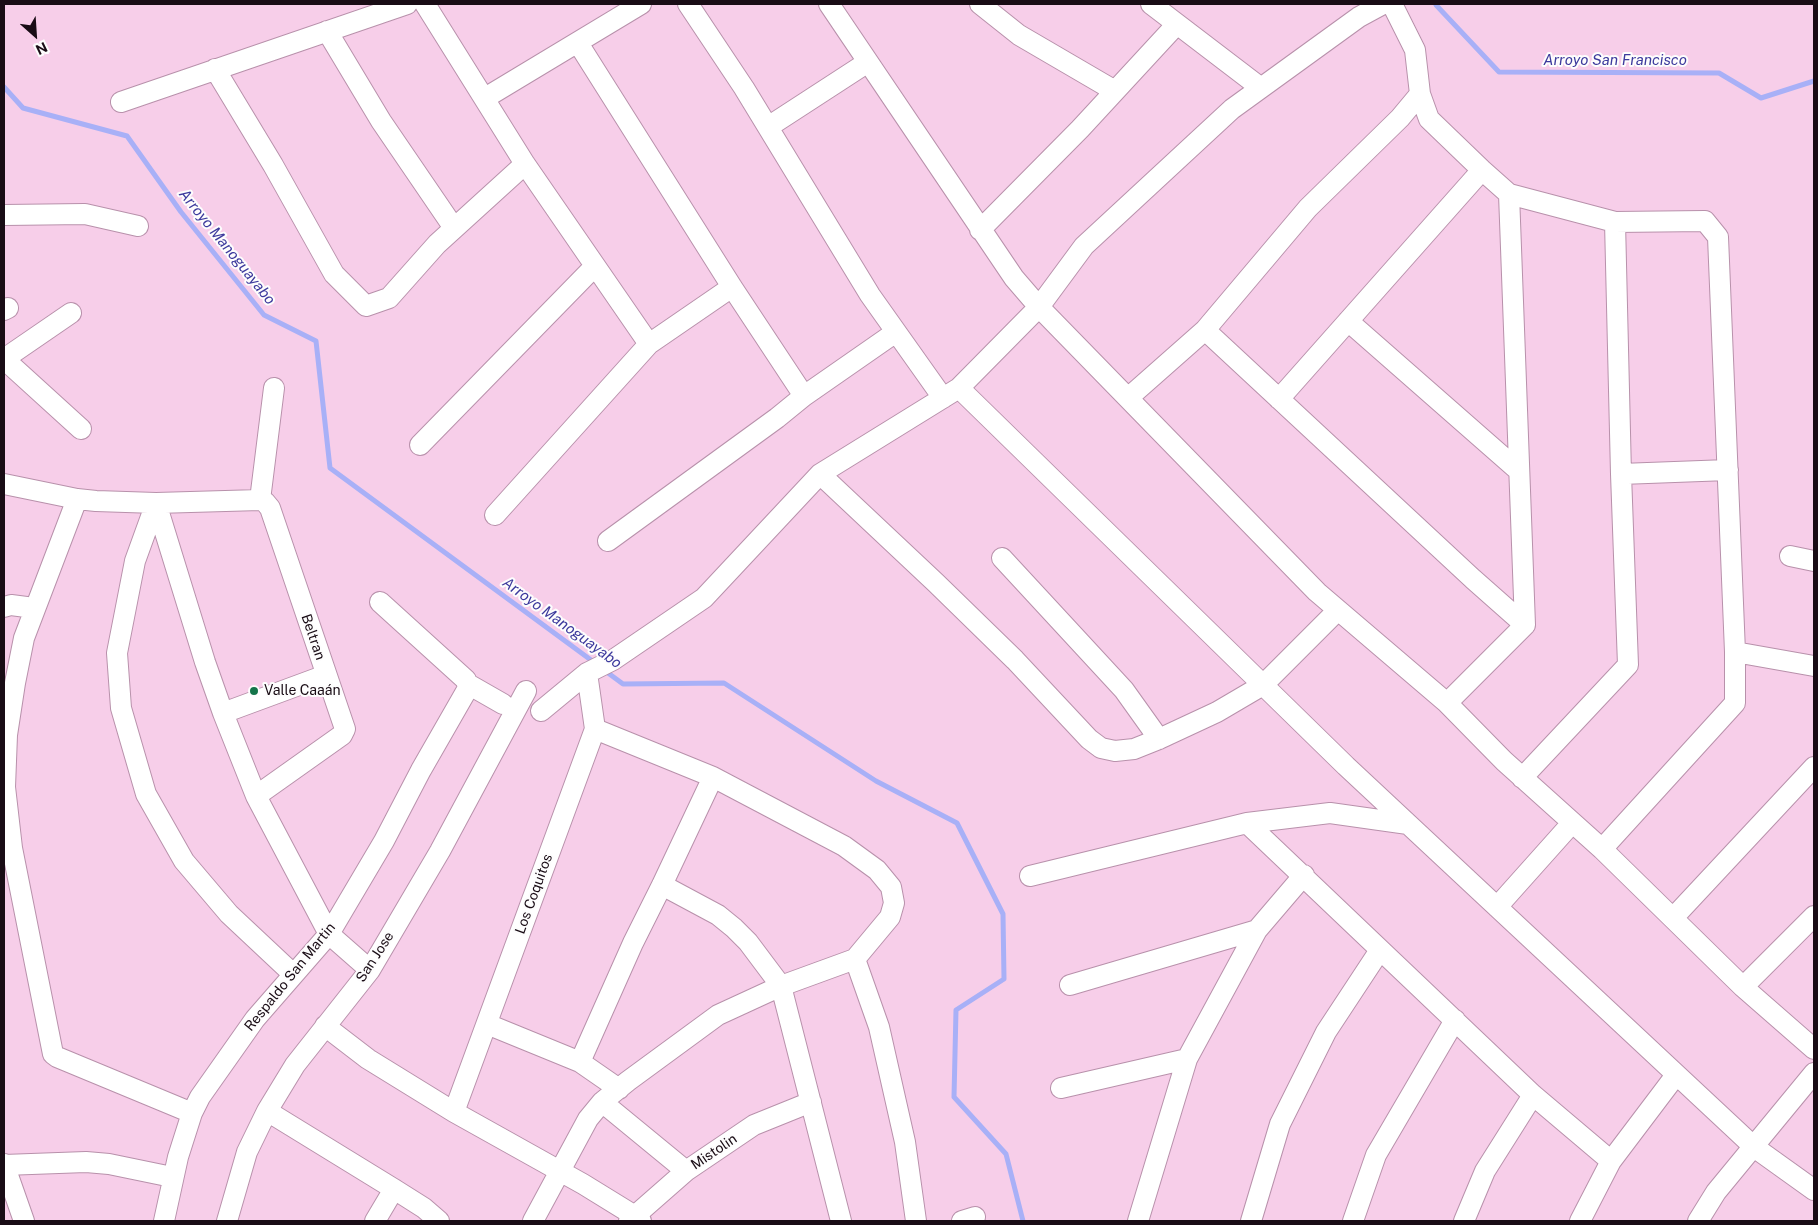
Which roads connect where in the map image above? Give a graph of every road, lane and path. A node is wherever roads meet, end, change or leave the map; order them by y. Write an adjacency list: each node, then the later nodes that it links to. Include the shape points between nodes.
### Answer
1 (407, 4): 11 (street)
2 (425, 4): 18 (street)
3 (641, 4): 12 (street)
4 (688, 4): 20 (street)
5 (829, 4): 13 (street)
6 (980, 4): 16 (street, via 1019,35)
7 (1151, 4): 10 (street)
8 (1383, 4): 15 (street, via 1359,17)
9 (1392, 4): 17 (street, via 1415,50)
10 (1177, 24): 15 (street); 16 (street)
11 (327, 30): 14 (street); 27 (street, via 381,121)
12 (578, 43): 18 (street); 30 (street)
13 (868, 62): 20 (street); 28 (street)
14 (214, 69): 19 (street); 27 (street, via 334,274 366,306 389,298)
15 (1261, 88): 31 (street, via 1232,109 1084,246)
16 (1115, 91): 28 (street)
17 (1420, 94): 22 (street, via 1429,119); 34 (street, via 1400,118 1308,208)
18 (485, 98): 21 (street)
19 (121, 102)
20 (768, 128): 35 (street)
21 (525, 164): 27 (street); 29 (street)
22 (1482, 170): 23 (street); 33 (street)
23 (1509, 194): 25 (street); 46 (street)
24 (4, 215): 26 (street, via 84,214)
25 (1616, 222): 45 (street, via 1705,221 1718,237); 48 (street)
26 (138, 226)
27 (454, 228)
28 (980, 230): 31 (street)
29 (595, 266): 36 (street); 44 (street)
30 (732, 287): 36 (street); 40 (street)
31 (1039, 307): 39 (street); 41 (street)
32 (71, 313): 37 (street)
33 (1348, 321): 42 (street); 46 (street)
34 (1205, 330): 41 (street); 42 (street)
35 (896, 332): 39 (street); 40 (street)
36 (649, 344): 53 (street)
37 (4, 359): 43 (street)
38 (274, 388): 51 (street)
39 (951, 393): 47 (street); 67 (street)
40 (804, 396): 54 (street)
41 (1128, 398): 61 (street)
42 (1279, 399): 62 (street)
43 (81, 429)
44 (420, 445)
45 (1728, 470): 48 (street); 63 (street)
46 (1519, 471): 62 (street)
47 (820, 474): 65 (street, via 704,598 613,660); 75 (street, via 1015,660 1089,739 1101,748 1115,751)
48 (1621, 474): 78 (street, via 1628,665)
49 (4, 484): 50 (street)
50 (77, 500): 52 (street); 60 (street)
51 (260, 500): 52 (street); 66 (street, Beltran, via 270,508)
52 (156, 503): 73 (street); 95 (street, via 136,561 117,653 121,708 146,794 184,861 229,914)
53 (496, 515)
54 (608, 541)
55 (1790, 556): 57 (street)
56 (1002, 558): 75 (street, via 1124,690)
57 (1814, 560)
58 (380, 602): 68 (street, via 466,680)
59 (4, 607): 60 (street)
60 (34, 608): 114 (street, via 15,683 7,735 5,787 12,848 50,1048 57,1058)
61 (1338, 610): 67 (street); 70 (street)
62 (1525, 625): 70 (street)
63 (1735, 652): 64 (street); 83 (street, via 1735,703)
64 (1814, 666)
65 (587, 672): 72 (street); 74 (street, Los Coquitos)
66 (326, 675): 73 (street); 79 (street, Beltran, via 344,723 342,735)
67 (1264, 685): 75 (street, via 1217,712); 82 (street)
68 (468, 686): 71 (street); 91 (street, Respaldo San Martin, via 384,841)
69 (526, 691): 94 (street, San Jose, via 440,851)
70 (1447, 703): 78 (street)
71 (503, 704)
72 (541, 710)
73 (223, 713): 79 (street)
74 (595, 729): 77 (street); 100 (street, Los Coquitos)
75 (1159, 739)
76 (1814, 767): 89 (street)
77 (713, 777): 86 (street); 93 (street, via 844,846 877,870 891,887 894,903 890,917)
78 (1522, 778): 81 (street)
79 (256, 796): 91 (street)
80 (1247, 823): 82 (street, via 1330,814); 84 (street); 85 (street)
81 (1572, 823): 83 (street); 87 (street)
82 (1408, 824): 87 (street)
83 (1602, 849): 89 (street)
84 (1030, 876)
85 (1304, 876): 90 (street); 92 (street)
86 (662, 885): 97 (street, via 718,915 734,928); 104 (street)
87 (1497, 907): 106 (street)
88 (1814, 916): 98 (street)
89 (1673, 918): 98 (street)
90 (1257, 930): 96 (street); 103 (street)
91 (329, 934): 94 (street); 95 (street, Respaldo San Martin)
92 (1380, 950): 99 (street); 133 (street, via 1326,1032 1280,1124)
93 (855, 959): 97 (street); 131 (street, via 881,1037 905,1142)
94 (370, 970): 101 (street, San Jose)
95 (293, 974): 114 (street, Respaldo San Martin, via 255,1019)
96 (1070, 985)
97 (781, 986): 108 (street, via 718,1015); 111 (street)
98 (1743, 987): 102 (street)
99 (1455, 1020): 109 (street); 134 (street, via 1376,1155)
100 (487, 1024): 104 (street); 113 (street, Los Coquitos)
101 (325, 1026): 112 (street, San Jose, via 295,1065); 113 (street, via 368,1059)
102 (1814, 1049)
103 (1187, 1059): 107 (street); 132 (street)
104 (580, 1062): 108 (street)
105 (1814, 1074): 115 (street)
106 (1676, 1075): 115 (street); 116 (street)
107 (1061, 1088)
108 (618, 1089): 110 (street)
109 (1533, 1095): 116 (street); 135 (street, via 1485,1171)
110 (602, 1102): 118 (street, via 588,1119); 119 (street)
111 (811, 1102): 119 (street, Mistolin, via 754,1125); 130 (street)
112 (267, 1111): 121 (street); 126 (street, San Jose, via 247,1152)
113 (454, 1112): 118 (street)
114 (192, 1113): 120 (street, Respaldo San Martin)
115 (1754, 1147): 122 (street); 137 (street, via 1716,1192)
116 (1611, 1161): 136 (street)
117 (4, 1164): 120 (street, via 86,1162); 124 (street)
118 (560, 1171): 123 (street); 129 (street)
119 (686, 1171): 123 (street, Mistolin)
120 (172, 1177): 125 (street, Respaldo San Martin)
121 (394, 1189): 127 (street); 128 (street)
122 (1814, 1190)
123 (635, 1219)
124 (24, 1221)
125 (164, 1221)
126 (227, 1221)
127 (374, 1221)
128 (440, 1221)
129 (533, 1221)
130 (841, 1221)
131 (916, 1221)
132 (1138, 1221)
133 (1251, 1221)
134 (1353, 1221)
135 (1464, 1221)
136 (1580, 1221)
137 (1698, 1221)

